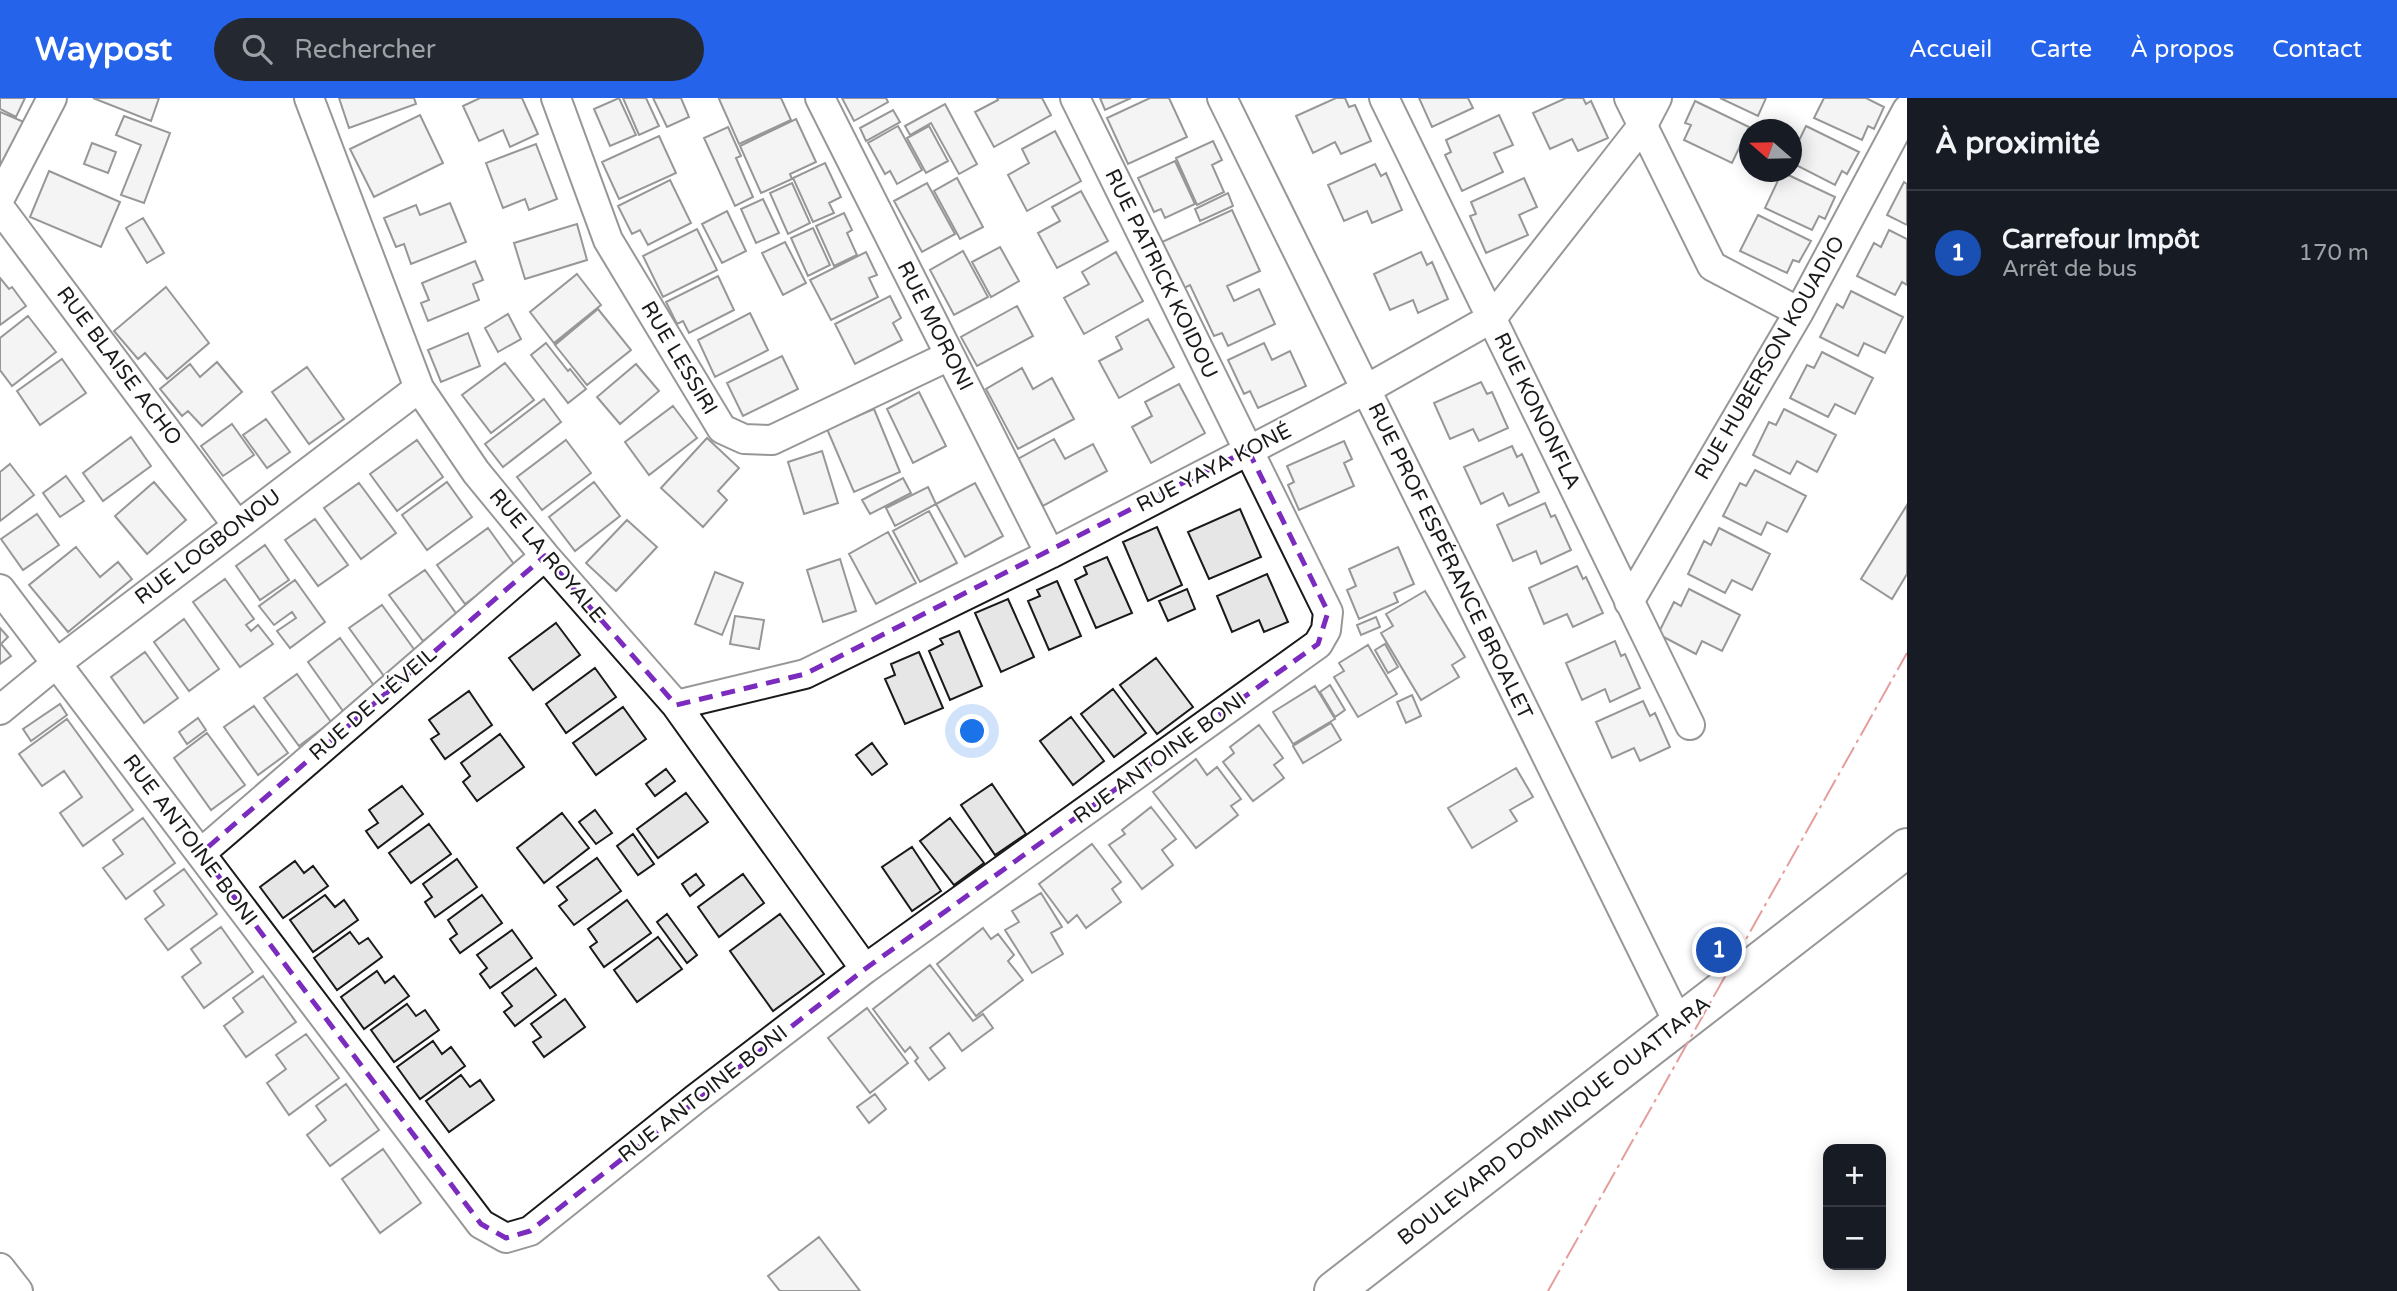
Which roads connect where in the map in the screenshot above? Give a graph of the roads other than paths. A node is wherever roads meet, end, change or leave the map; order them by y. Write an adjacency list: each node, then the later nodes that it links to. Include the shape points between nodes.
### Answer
1 (52, 98): 12 (street)
2 (309, 98): 17 (street, RUE LA ROYALE)
3 (556, 98): 16 (street, RUE LESSIRI, via 608,240 722,429 744,439 772,440)
4 (820, 98): 16 (street, RUE MORONI)
5 (1075, 98): 19 (street, RUE PATRICK KOIDOU)
6 (1222, 98): 18 (street, RUE PROF ESPÉRANCE BROALET)
7 (1384, 98): 15 (street, RUE KONONFLA)
8 (1629, 98): 11 (street)
9 (1657, 98): 11 (street, RUE YAYA KONÉ)
10 (1907, 110): 14 (street, RUE HUBERSON KOUADIO)
11 (1643, 125): 14 (street, via 1712,265); 15 (street, RUE YAYA KONÉ)
12 (0, 198)
13 (0, 208): 20 (street, RUE BLAISE ACHO)
14 (1798, 312): 24 (street, RUE HUBERSON KOUADIO)
15 (1492, 318): 18 (street, RUE YAYA KONÉ); 24 (street, RUE KONONFLA)
16 (950, 356): 21 (street, RUE MORONI)
17 (419, 388): 20 (street, RUE LOGBONOU); 22 (street, RUE LA ROYALE, via 476,472)
18 (1365, 390): 19 (street, RUE YAYA KONÉ); 32 (street, RUE PROF ESPÉRANCE BROALET)
19 (1248, 450): 21 (street, RUE YAYA KONÉ); 31 (street, RUE ANTOINE BONI, via 1328,612 1318,644)
20 (237, 525): 25 (street, RUE LOGBONOU)
21 (1050, 554): 26 (street, RUE YAYA KONÉ, via 804,674)
22 (545, 556): 26 (street, RUE LA ROYALE); 30 (street, RUE DE L'ÉVEIL)
23 (0, 589): 25 (street, RUE ANTOINE BONI)
24 (1629, 602): 28 (street, RUE KONONFLA)
25 (57, 663): 27 (street, RUE LOGBONOU); 30 (street, RUE ANTOINE BONI)
26 (676, 705): 31 (street, RUE LA ROYALE)
27 (0, 710)
28 (1690, 725)
29 (1907, 848): 32 (street, BOULEVARD DOMINIQUE OUATTARA)
30 (201, 853): 31 (street, RUE ANTOINE BONI, via 481,1223 506,1238 530,1231)
31 (865, 969)
32 (1679, 1024): 35 (street, BOULEVARD DOMINIQUE OUATTARA)
33 (0, 1268): 34 (street)
34 (18, 1291)
35 (1334, 1291)

